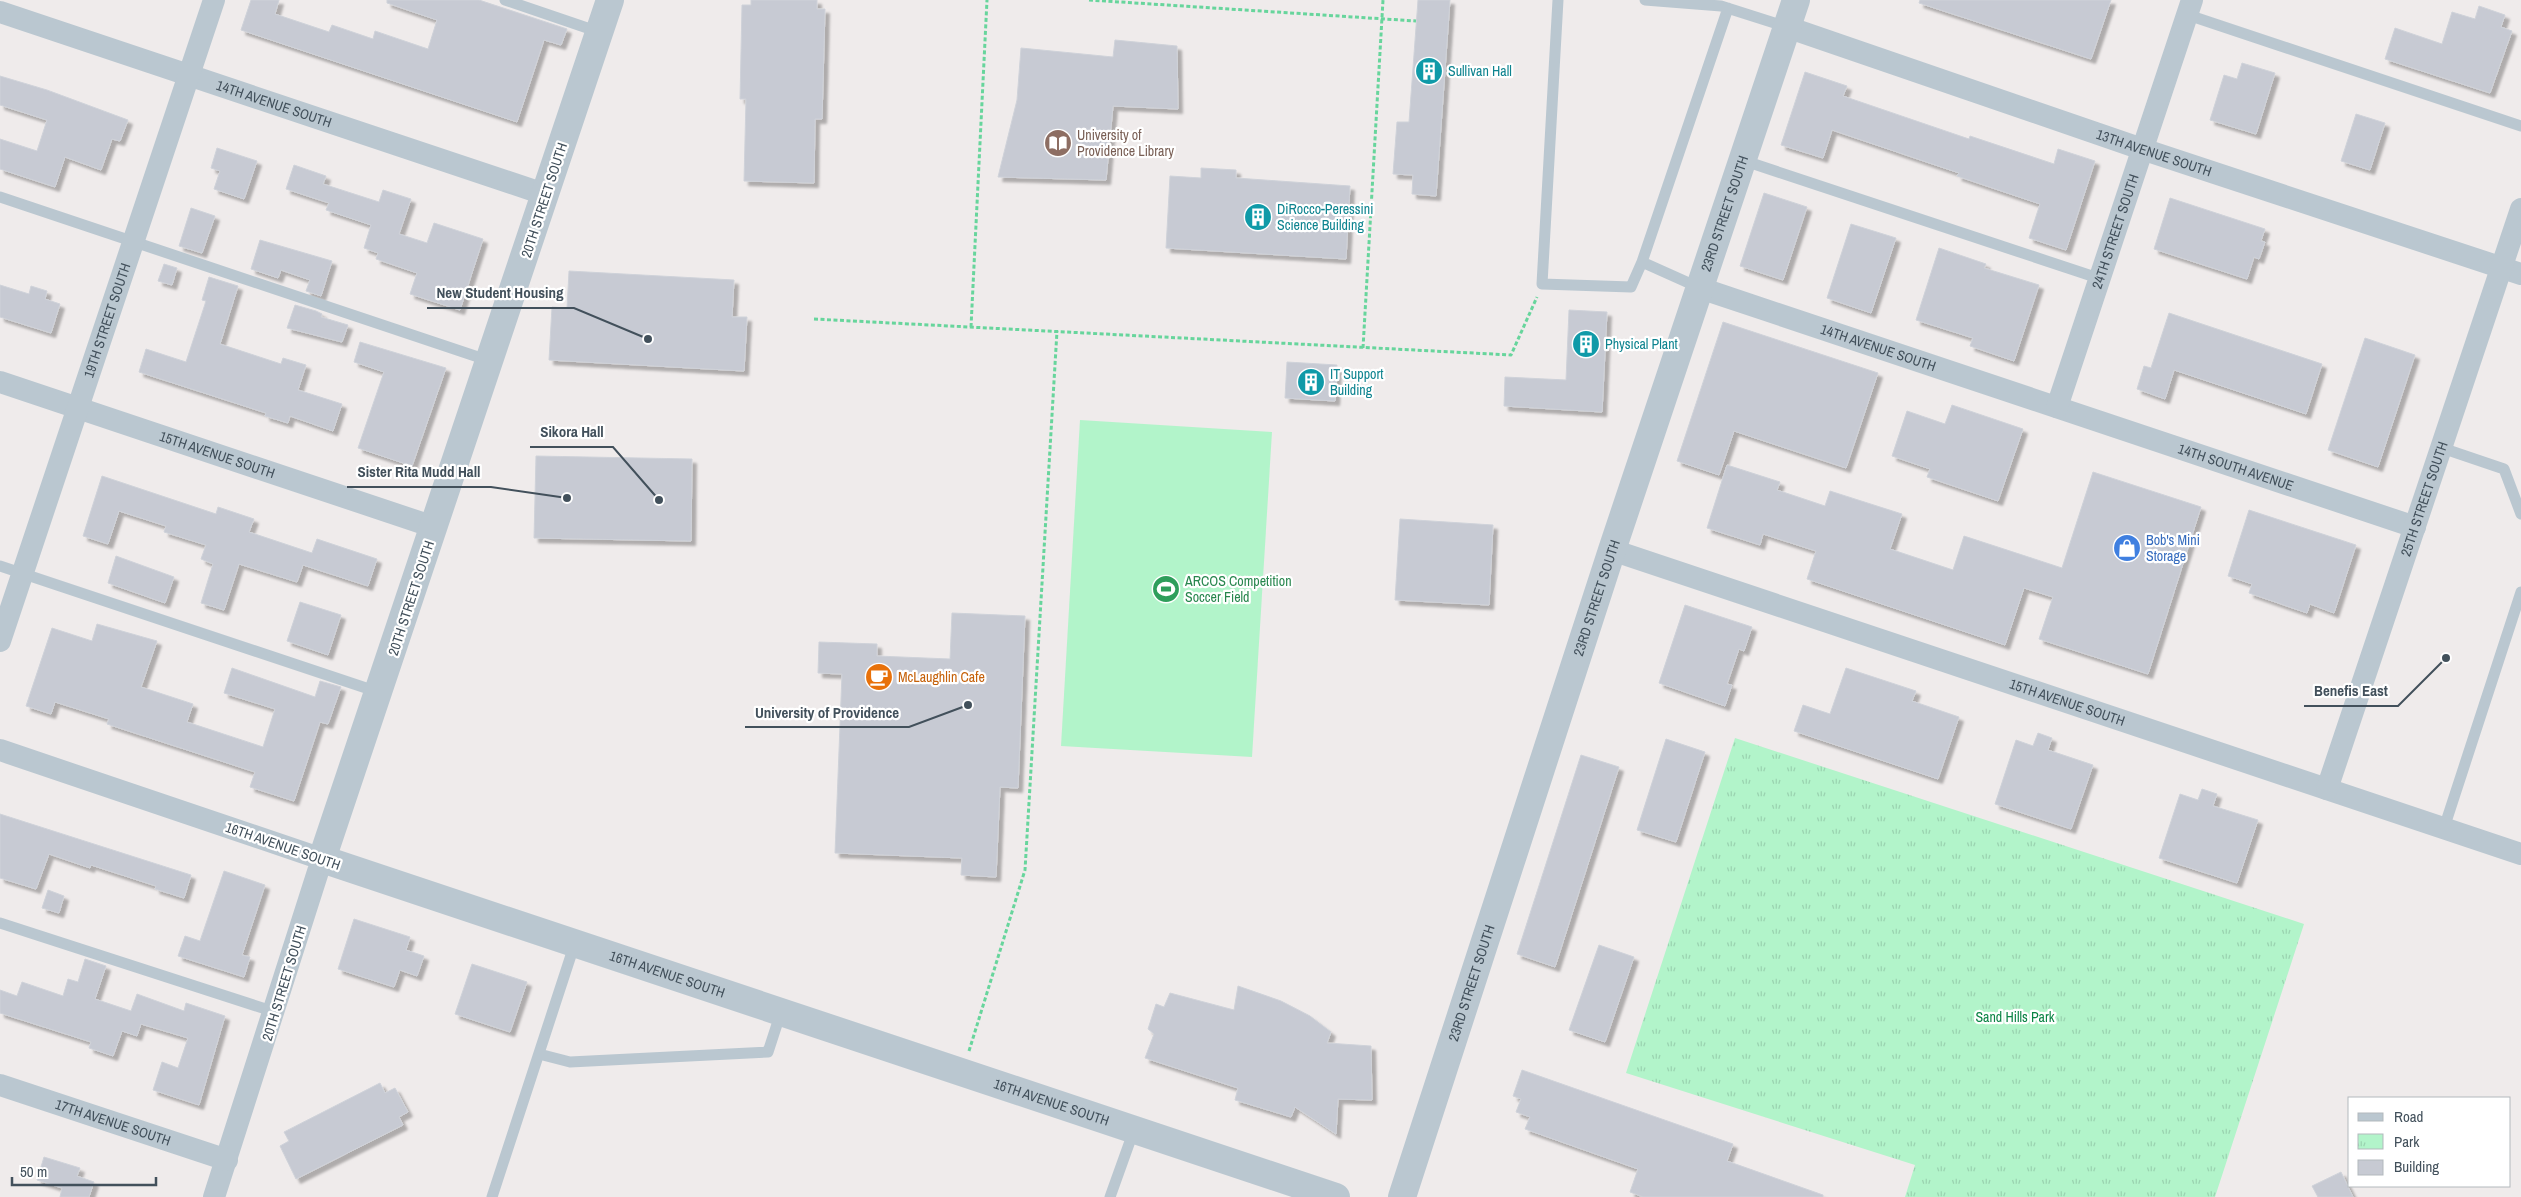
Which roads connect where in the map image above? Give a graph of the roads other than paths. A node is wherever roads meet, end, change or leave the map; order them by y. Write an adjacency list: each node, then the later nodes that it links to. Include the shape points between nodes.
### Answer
1 (214, 0): 12 (street, 19TH STREET SOUTH)
2 (506, 0): 11 (lane)
3 (610, 0): 11 (street, 20TH STREET SOUTH)
4 (1558, 0): 20 (lane, via 1542,284 1630,287)
5 (1645, 0): 8 (lane)
6 (1796, 0): 10 (street, 23RD STREET SOUTH)
7 (2190, 7): 13 (lane); 14 (street, 24TH STREET SOUTH)
8 (1728, 8): 10 (lane); 20 (lane)
9 (0, 12): 12 (street, 14TH AVENUE SOUTH)
10 (1787, 27): 14 (street, 13TH AVENUE SOUTH); 15 (street, 23RD STREET SOUTH)
11 (600, 32): 16 (street, 20TH STREET SOUTH)
12 (188, 74): 16 (street, 14TH AVENUE SOUTH); 19 (street, 19TH STREET SOUTH)
13 (2521, 126)
14 (2142, 149): 21 (street, 13TH AVENUE SOUTH); 22 (street, 24TH STREET SOUTH)
15 (1742, 160): 22 (lane); 23 (street, 23RD STREET SOUTH)
16 (547, 195): 24 (street, 20TH STREET SOUTH)
17 (0, 197): 19 (lane)
18 (2521, 209): 21 (street, 25TH STREET SOUTH)
19 (134, 241): 24 (lane); 27 (street, 19TH STREET SOUTH)
20 (1642, 262): 23 (lane)
21 (2512, 271): 28 (street, 25TH STREET SOUTH)
22 (2098, 278): 26 (street, 24TH STREET SOUTH)
23 (1700, 288): 26 (street, 14TH AVENUE SOUTH); 32 (street, 23RD STREET SOUTH)
24 (490, 361): 30 (street, 20TH STREET SOUTH)
25 (0, 382): 27 (street, 15TH AVENUE SOUTH)
26 (2057, 407): 31 (street, 14TH SOUTH AVENUE)
27 (79, 408): 30 (street, 15TH AVENUE SOUTH); 34 (street, 19TH STREET SOUTH)
28 (2442, 448): 29 (lane, via 2504,469); 31 (street, 25TH STREET SOUTH)
29 (2521, 514)
30 (434, 527): 37 (street, 20TH STREET SOUTH)
31 (2415, 527): 39 (street, 25TH STREET SOUTH)
32 (1612, 550): 39 (street, 15TH AVENUE SOUTH); 55 (street, 23RD STREET SOUTH)
33 (0, 566): 34 (lane)
34 (22, 574): 36 (street, 19TH STREET SOUTH); 37 (lane)
35 (2521, 592): 40 (lane)
36 (0, 641)
37 (380, 692): 42 (street, 20TH STREET SOUTH)
38 (0, 750): 42 (street, 16TH AVENUE SOUTH)
39 (2327, 789): 40 (street, 15TH AVENUE SOUTH)
40 (2444, 828): 41 (street, 15TH AVENUE SOUTH)
41 (2521, 854)
42 (322, 859): 44 (street, 16TH AVENUE SOUTH); 45 (street, 20TH STREET SOUTH)
43 (0, 923): 45 (lane)
44 (575, 943): 46 (street, 16TH AVENUE SOUTH); 47 (lane)
45 (275, 1012): 50 (street, 20TH STREET SOUTH)
46 (781, 1012): 47 (lane, via 768,1052 570,1062); 49 (street, 16TH AVENUE SOUTH)
47 (539, 1054): 52 (lane)
48 (0, 1085): 50 (street, 17TH AVENUE SOUTH)
49 (1134, 1130): 53 (lane); 54 (street, 16TH AVENUE SOUTH)
50 (227, 1160): 51 (street, 20TH STREET SOUTH)
51 (214, 1197)
52 (492, 1197)
53 (1110, 1197)
54 (1336, 1197)
55 (1402, 1197)

